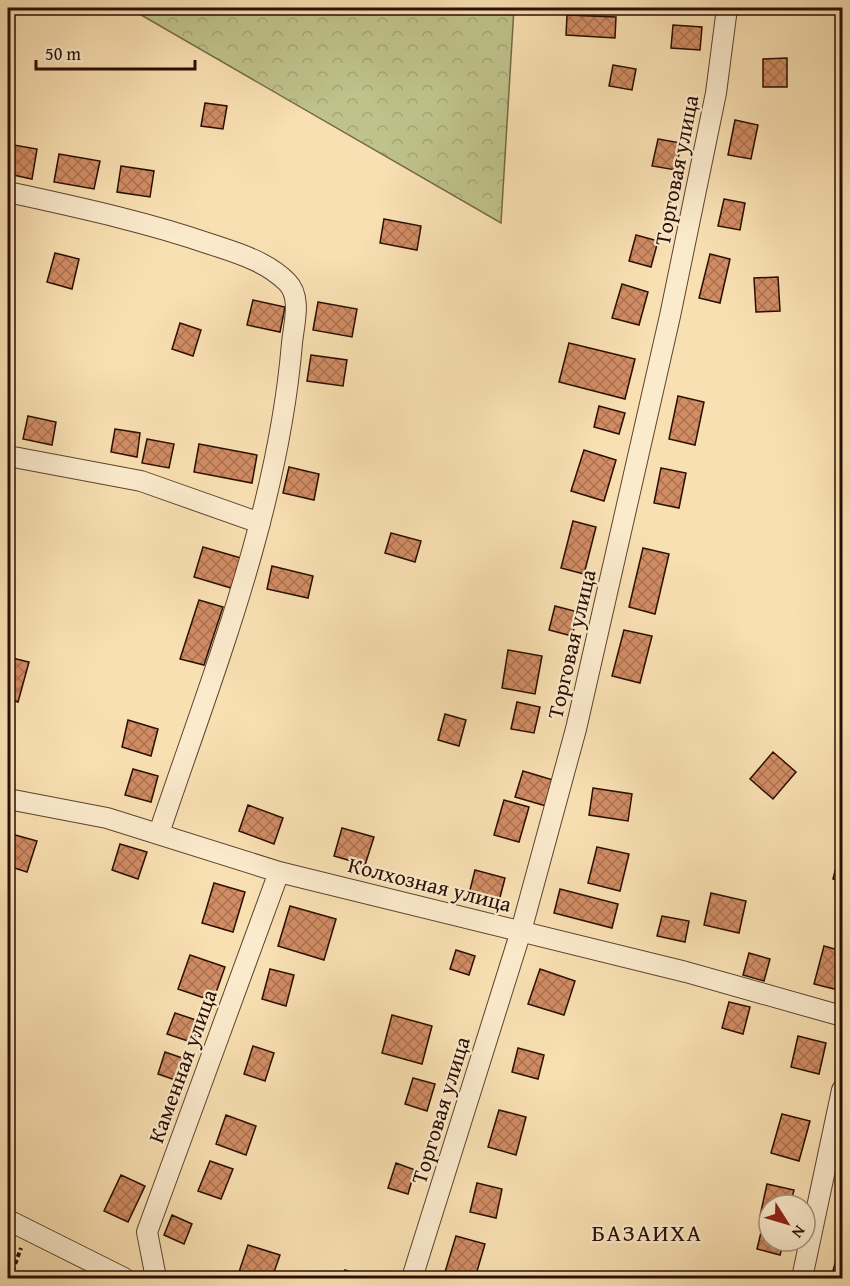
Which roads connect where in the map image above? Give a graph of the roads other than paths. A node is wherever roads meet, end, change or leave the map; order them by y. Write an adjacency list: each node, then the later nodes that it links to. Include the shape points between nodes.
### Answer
1 (727, 8): 8 (street, Торговая улица, via 716,93 670,316 576,729)
2 (8, 192): 4 (street, via 150,224 255,260 288,283 296,298 289,387)
3 (8, 456): 4 (street, via 141,481)
4 (260, 523): 6 (street)
5 (8, 799): 6 (street, Колхозная улица, via 107,818)
6 (159, 833): 7 (street, Колхозная улица)
7 (279, 872): 8 (street, Колхозная улица); 13 (street, Каменная улица, via 147,1233)
8 (521, 931): 9 (street, Колхозная улица); 14 (street, Торговая улица)
9 (843, 1016)
10 (843, 1090): 15 (street)
11 (8, 1220): 12 (street)
12 (124, 1278)
13 (156, 1278)
14 (412, 1278)
15 (802, 1278)

